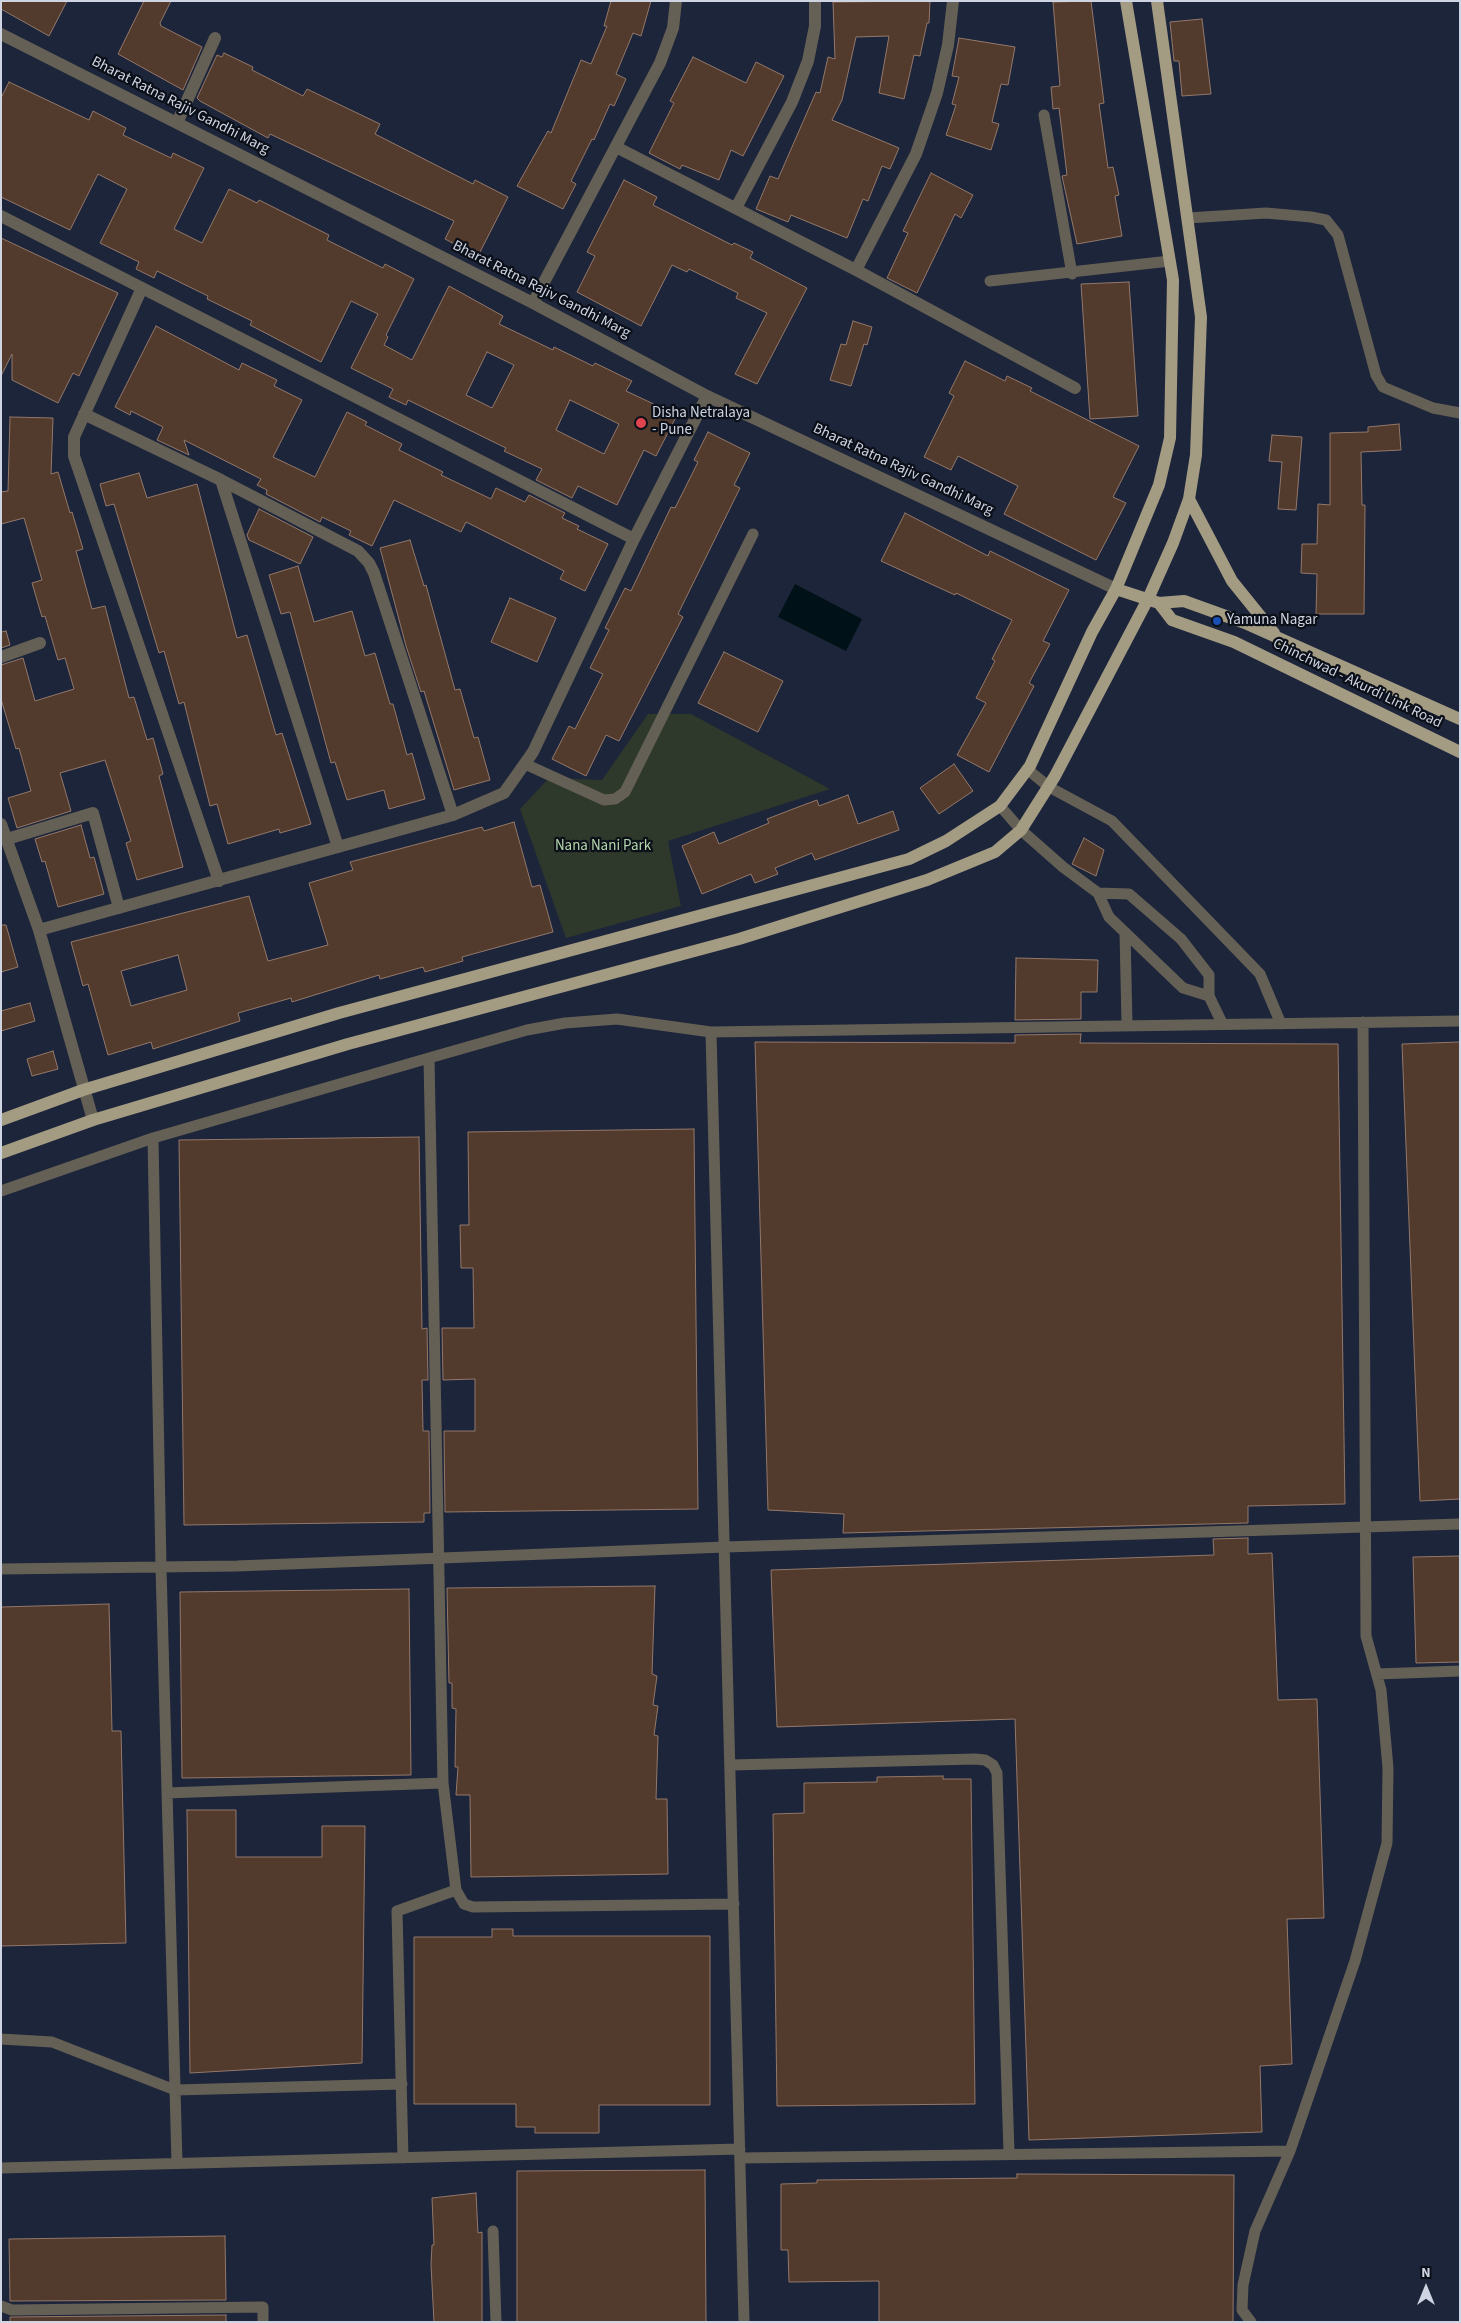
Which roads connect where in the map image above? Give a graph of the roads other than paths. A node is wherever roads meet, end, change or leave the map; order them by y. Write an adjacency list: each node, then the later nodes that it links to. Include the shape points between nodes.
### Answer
1 (676, 1): 10 (street, via 673,28 660,63)
2 (815, 1): 11 (street, via 815,26 808,61 792,102)
3 (953, 1): 15 (street, via 948,45 937,94 916,154)
4 (1126, 1): 14 (main road)
5 (1157, 1): 13 (main road)
6 (1, 34): 9 (street, Bharat Ratna Rajiv Gandhi Marg)
7 (215, 38): 9 (street)
8 (1044, 115): 16 (lane)
9 (177, 123): 19 (street, Bharat Ratna Rajiv Gandhi Marg)
10 (616, 147): 11 (street); 19 (street)
11 (736, 208): 15 (street)
12 (1, 216): 18 (street)
13 (1188, 218): 22 (lane, via 1266,213 1326,220 1338,236 1376,375 1383,387 1433,408); 25 (main road, via 1200,317 1196,456)
14 (1170, 261): 16 (lane); 28 (main road, via 1173,280 1170,438 1160,485)
15 (856, 270): 20 (street)
16 (1072, 274): 17 (lane)
17 (990, 282)
18 (142, 288): 23 (street); 27 (street)
19 (533, 303): 21 (street, Bharat Ratna Rajiv Gandhi Marg)
20 (1074, 388)
21 (708, 396): 27 (street); 28 (street, Bharat Ratna Rajiv Gandhi Marg)
22 (1460, 413)
23 (84, 414): 24 (street); 44 (street, via 74,436 74,456)
24 (221, 480): 39 (street, via 358,551 369,563); 43 (street)
25 (1189, 499): 29 (main road); 30 (main road, via 1232,582)
26 (753, 534): 35 (lane, via 625,792 615,799 604,800)
27 (634, 539): 35 (street)
28 (1116, 589): 29 (main road); 36 (main road, via 1092,632)
29 (1153, 601): 30 (main road, Chinchwad - Akurdi Link Road, via 1184,601); 34 (main road, Chinchwad - Akurdi Link Road, via 1172,620 1234,642); 37 (main road)
30 (1275, 635): 33 (main road, Chinchwad - Akurdi Link Road)
31 (40, 644): 32 (street)
32 (1, 657)
33 (1460, 719)
34 (1460, 752)
35 (525, 764): 39 (street, via 504,793)
36 (1027, 770): 37 (lane); 38 (main road)
37 (1049, 787): 41 (main road); 53 (lane, via 1112,821 1260,974)
38 (1000, 806): 41 (lane); 57 (main road, via 946,841 909,859 339,1013)
39 (453, 815): 43 (street)
40 (1, 824): 42 (street)
41 (1021, 830): 45 (lane); 59 (main road, via 995,852 927,880 739,939 348,1044)
42 (7, 839): 46 (street, via 93,813); 47 (street)
43 (338, 847): 44 (street)
44 (219, 881): 46 (street)
45 (1098, 893): 48 (lane, via 1109,917); 49 (lane, via 1129,894 1181,939 1209,975)
46 (119, 908): 47 (street)
47 (39, 930): 57 (street)
48 (1125, 932): 49 (lane, via 1184,988); 54 (lane)
49 (1209, 996): 52 (lane)
50 (1460, 1021): 51 (lane)
51 (1363, 1022): 53 (lane); 64 (lane)
52 (1222, 1023): 53 (lane); 54 (lane)
53 (1281, 1024)
54 (1126, 1025): 55 (lane)
55 (711, 1032): 56 (lane, via 617,1019 565,1023 527,1030); 65 (lane)
56 (429, 1058): 60 (lane); 66 (lane)
57 (83, 1090): 58 (main road); 59 (street)
58 (1, 1120)
59 (93, 1120): 61 (main road)
60 (153, 1138): 62 (lane); 67 (lane)
61 (1, 1153)
62 (1, 1191)
63 (1460, 1524): 64 (lane)
64 (1364, 1526): 65 (lane); 70 (lane, via 1366,1636)
65 (726, 1547): 66 (lane); 71 (lane)
66 (437, 1558): 67 (lane); 72 (lane)
67 (161, 1567): 68 (lane); 73 (lane)
68 (1, 1569)
69 (1460, 1671): 70 (lane)
70 (1377, 1674): 79 (lane, via 1388,1768 1387,1843 1355,1960)
71 (731, 1765): 75 (lane); 81 (lane, via 975,1759 993,1765 997,1774)
72 (443, 1783): 73 (lane); 74 (lane)
73 (167, 1793): 78 (lane)
74 (456, 1890): 75 (lane, via 464,1904 474,1907); 77 (lane, via 397,1911)
75 (734, 1904): 80 (lane)
76 (1, 2039): 78 (lane, via 52,2042)
77 (402, 2084): 78 (lane); 82 (lane)
78 (175, 2090): 83 (lane)
79 (1290, 2150): 81 (lane); 90 (lane, via 1255,2232 1243,2285 1242,2310)
80 (740, 2154): 81 (lane); 82 (lane); 89 (lane)
81 (1009, 2154)
82 (403, 2158): 83 (lane)
83 (177, 2163): 84 (lane)
84 (1, 2168)
85 (493, 2231): 88 (lane)
86 (1, 2306): 87 (lane, via 12,2310 263,2307)
87 (263, 2322)
88 (496, 2322)
89 (744, 2322)
90 (1250, 2322)

